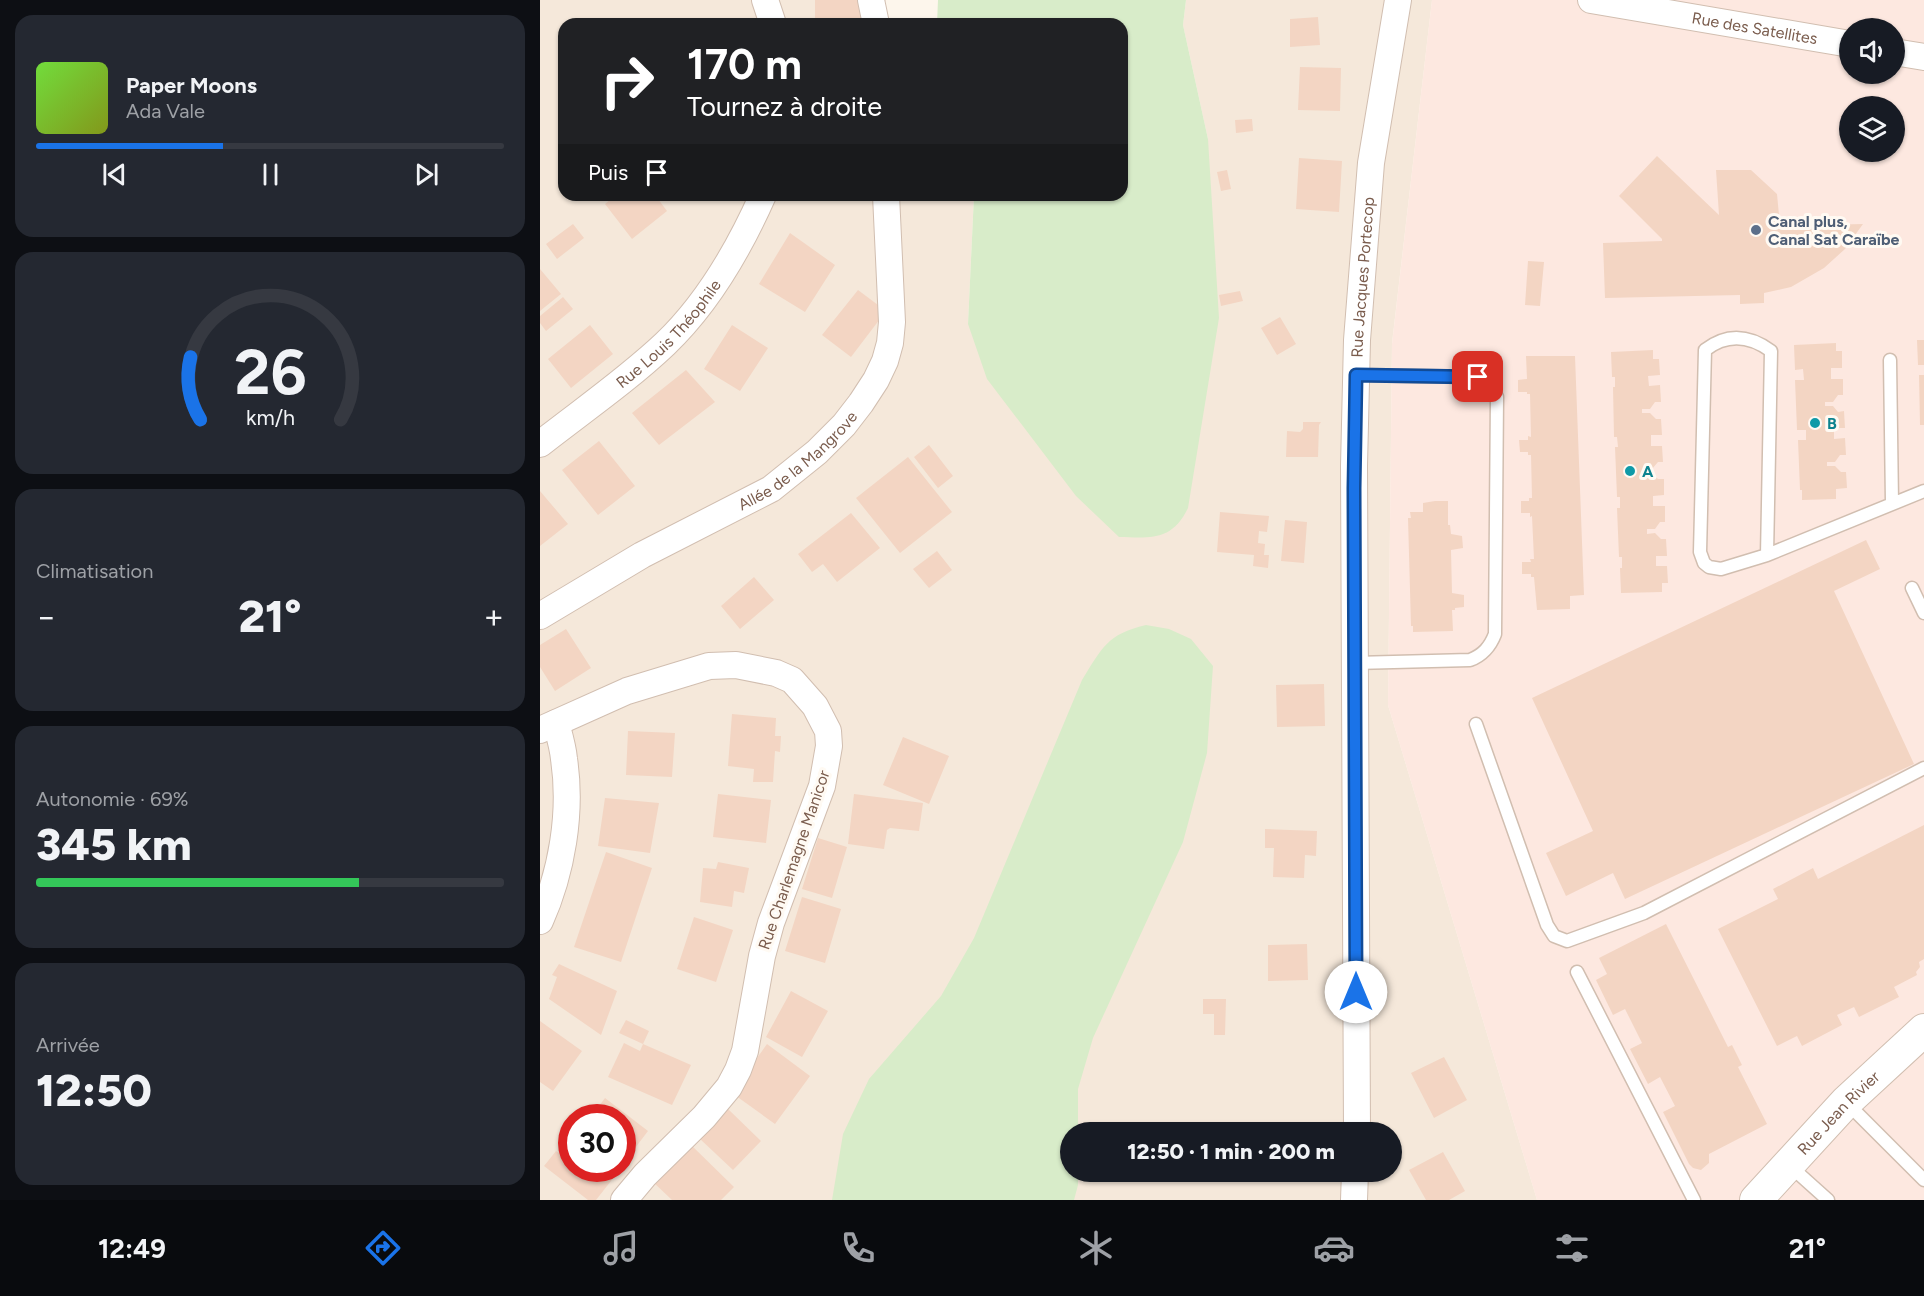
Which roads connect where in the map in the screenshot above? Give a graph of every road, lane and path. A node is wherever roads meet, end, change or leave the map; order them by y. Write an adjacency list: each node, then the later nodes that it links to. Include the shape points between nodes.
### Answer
1 (765, 0): 5 (street)
2 (871, 0): 6 (street)
3 (1398, 0): 13 (street, Rue Jacques Portecop, via 1371,163)
4 (1591, 0): 7 (street, Rue des Satellites)
5 (771, 18)
6 (875, 18)
7 (1839, 42)
8 (1905, 54): 9 (street)
9 (1924, 57)
10 (760, 201): 14 (street, Rue Louis Théophile, via 726,266 686,321 640,365)
11 (886, 201): 20 (street, Allée de la Mangrove, via 890,343 876,380 850,418 771,489 642,555)
12 (1890, 360): 16 (lane)
13 (1356, 375): 21 (street, Rue Jacques Portecop); 21 (lane, via 1478,377 1493,388 1497,409 1495,634 1491,643 1479,657 1470,660)
14 (540, 444)
15 (1924, 491): 16 (lane)
16 (1892, 503): 17 (lane)
17 (1767, 555): 17 (lane, via 1721,569 1704,563 1700,552 1705,350 1725,338 1758,342 1771,351)
18 (1912, 588): 19 (lane)
19 (1924, 613)
20 (540, 616)
21 (1355, 663): 29 (street, Rue Jacques Portecop)
22 (1476, 724): 24 (lane, via 1547,925 1554,936 1567,941 1644,913)
23 (548, 726): 25 (street, via 564,758 568,797 559,865); 33 (street, Rue Charlemagne Manicor, via 627,691 709,666 736,665 792,680 815,706 828,731 822,786 771,923 746,1051 738,1070 704,1117)
24 (1924, 768)
25 (540, 921)
26 (1577, 972): 35 (lane)
27 (1924, 1030): 28 (street, Rue Jean Rivier)
28 (1846, 1102): 30 (street, Rue Jean Rivier); 31 (lane)
29 (1357, 1122)
30 (1788, 1164): 36 (street, Rue Jean Rivier); 37 (lane)
31 (1924, 1180)
32 (1355, 1182): 34 (street)
33 (624, 1200)
34 (1354, 1200)
35 (1694, 1200)
36 (1756, 1200)
37 (1828, 1200)

